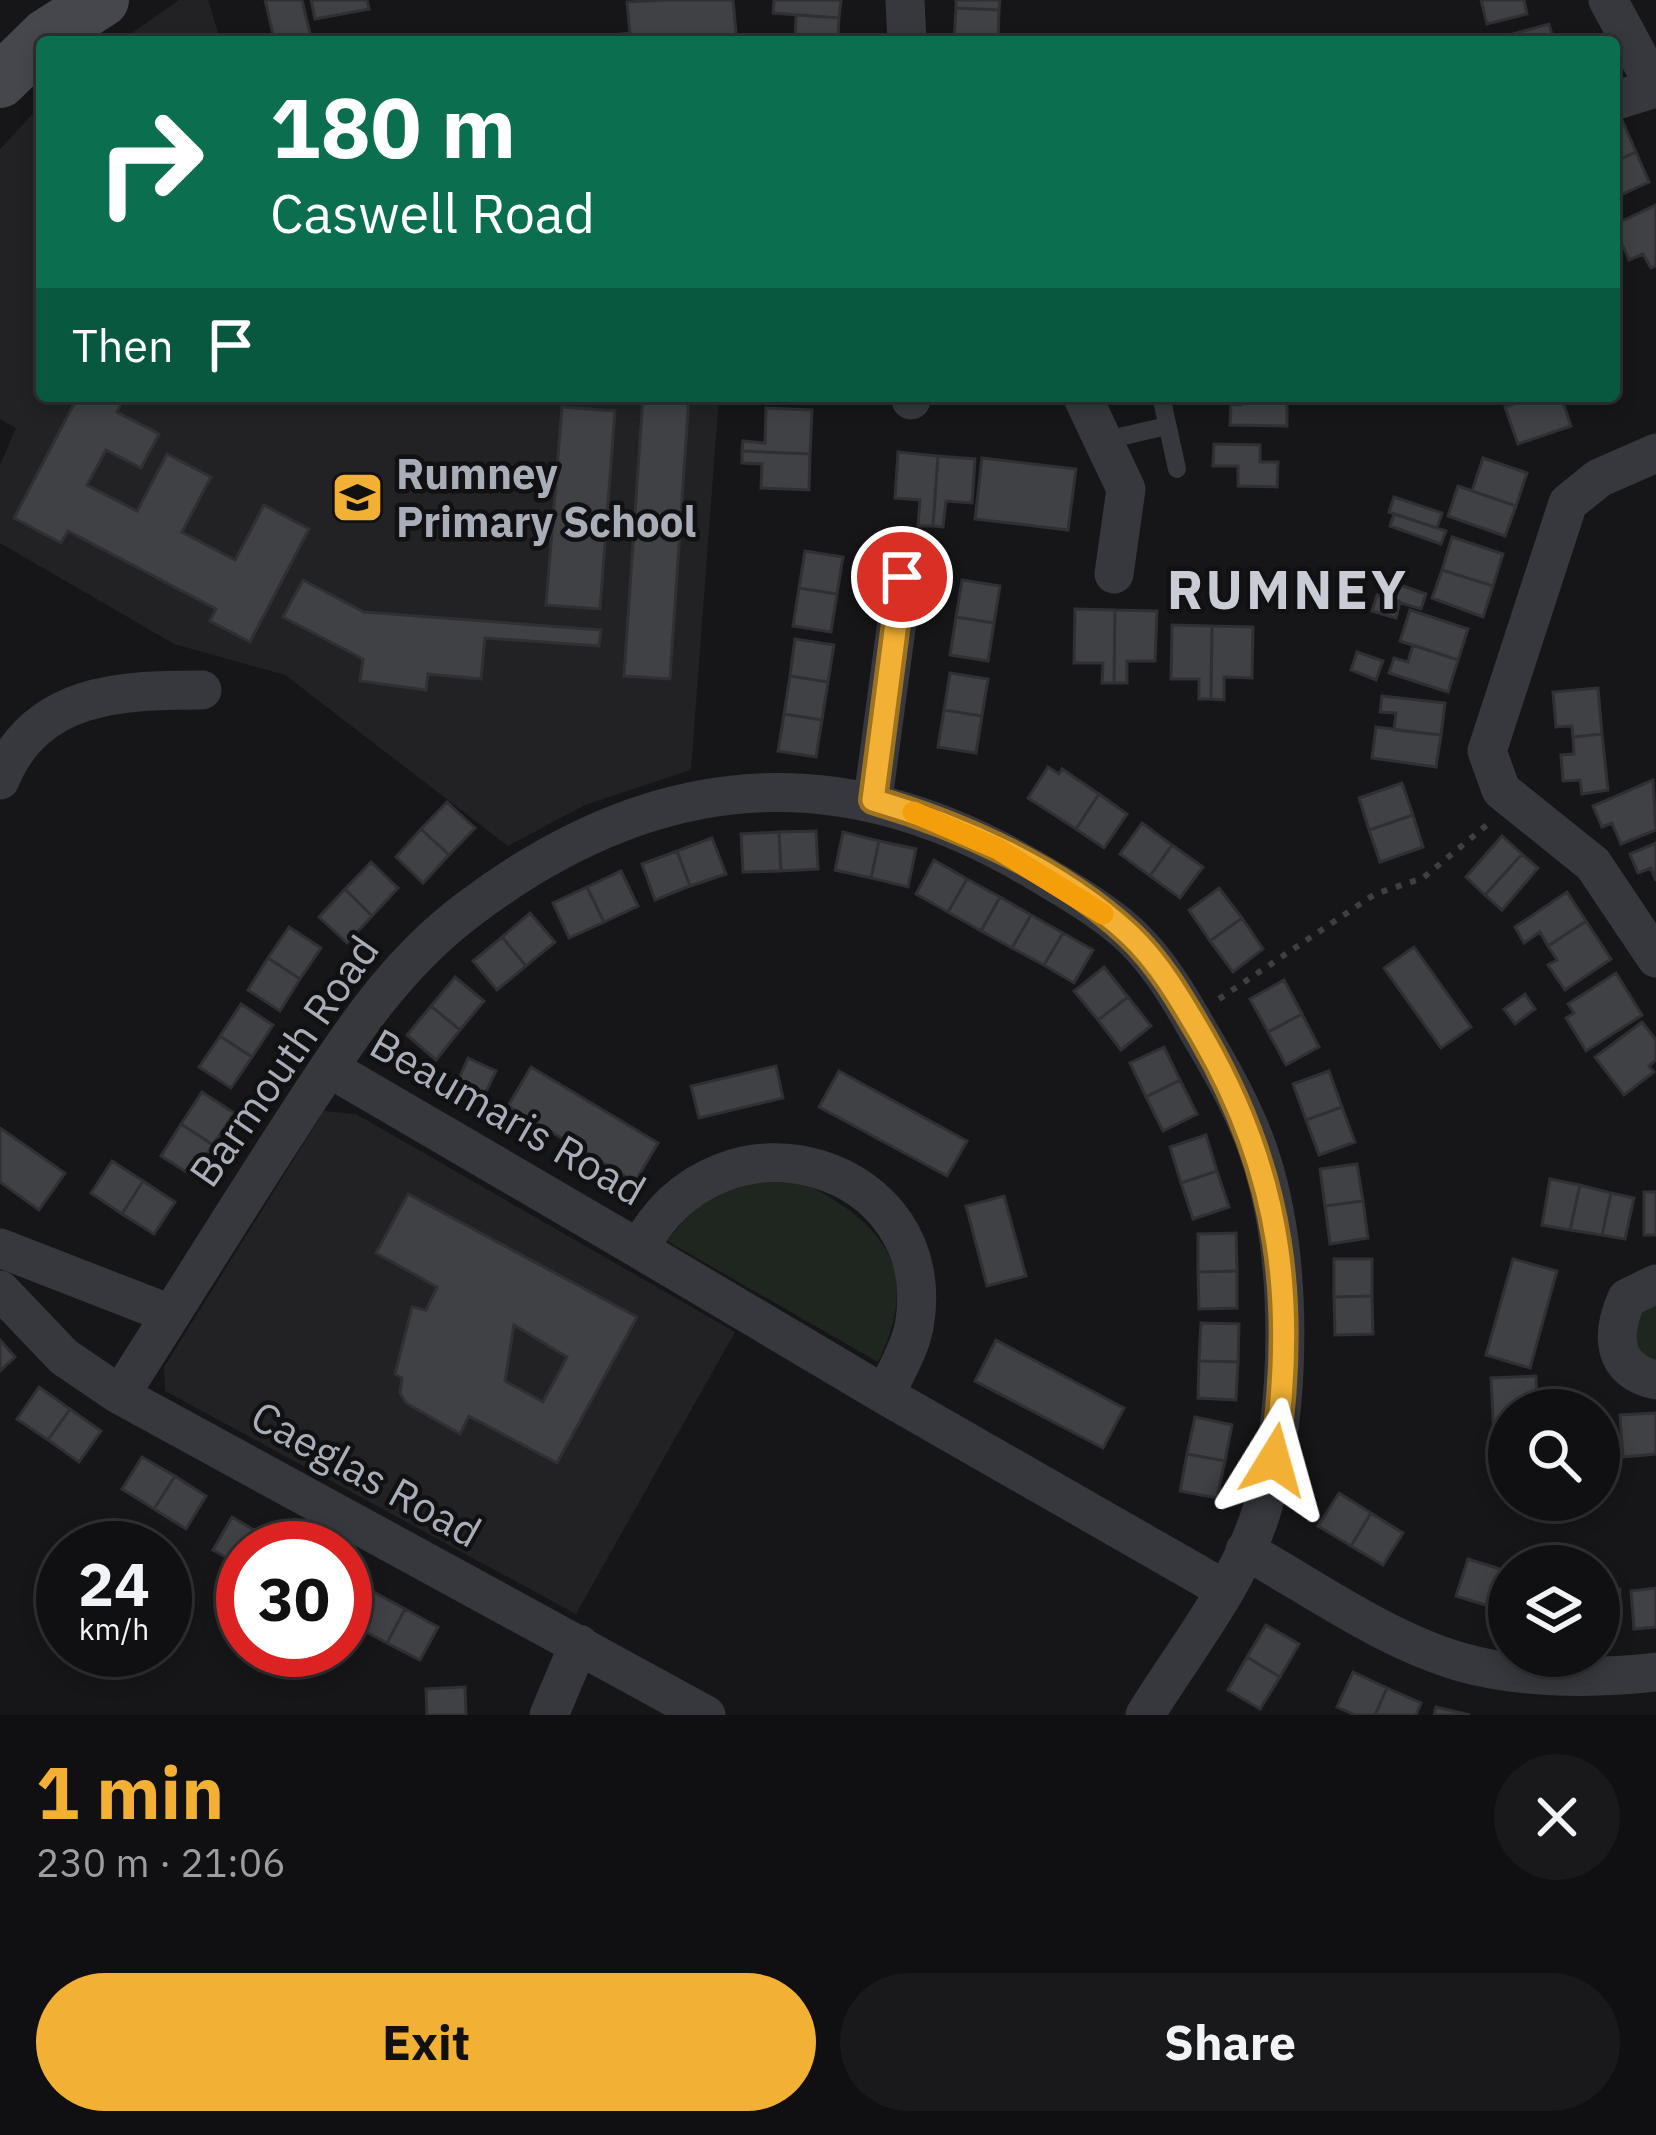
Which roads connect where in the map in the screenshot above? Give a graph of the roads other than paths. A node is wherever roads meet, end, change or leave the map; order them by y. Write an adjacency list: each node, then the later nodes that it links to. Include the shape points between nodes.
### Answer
1 (102, 0): 4 (main road)
2 (904, 0): 5 (street)
3 (1608, 0): 8 (street)
4 (46, 36)
5 (907, 36)
6 (36, 46): 7 (main road)
7 (0, 81)
8 (1656, 88): 9 (street)
9 (1620, 99)
10 (1085, 402): 13 (street)
11 (1162, 402): 12 (lane)
12 (1167, 426): 13 (lane); 15 (lane)
13 (1106, 440): 16 (street, via 1126,489)
14 (1656, 453): 21 (street, via 1599,478 1568,503 1487,752 1490,771 1515,802 1592,864)
15 (1177, 469)
16 (1114, 574)
17 (902, 577): 20 (street)
18 (202, 690): 19 (street, via 84,699 39,725)
19 (0, 780)
20 (873, 800): 22 (street, Barmouth Road, via 752,791 625,825 546,860 435,936 373,1003); 31 (street, Barmouth Road, via 982,841 1098,910 1152,959 1192,1018 1261,1158 1278,1246 1282,1406 1264,1504)
21 (1656, 958)
22 (329, 1068): 24 (street, Beaumaris Road); 27 (street, Barmouth Road)
23 (0, 1247): 27 (street)
24 (640, 1249): 30 (street, Beaumaris Road); 30 (street, Beaumaris Road, via 673,1202 727,1169 785,1160 838,1176 892,1225 913,1280 914,1327)
25 (1656, 1284): 28 (street, via 1627,1298 1615,1333 1630,1370)
26 (0, 1290): 29 (street, Caeglas Road, via 64,1357)
27 (170, 1314): 29 (street, Barmouth Road)
28 (1656, 1380)
29 (120, 1395): 33 (street, Caeglas Road)
30 (885, 1395): 32 (street, Beaumaris Road)
31 (1245, 1550): 32 (street, Barmouth Road); 34 (street, via 1461,1662 1539,1673)
32 (1222, 1588): 37 (street, Barmouth Road)
33 (579, 1644): 35 (street); 36 (street, Caeglas Road)
34 (1656, 1672)
35 (549, 1715)
36 (706, 1715)
37 (1145, 1715)

